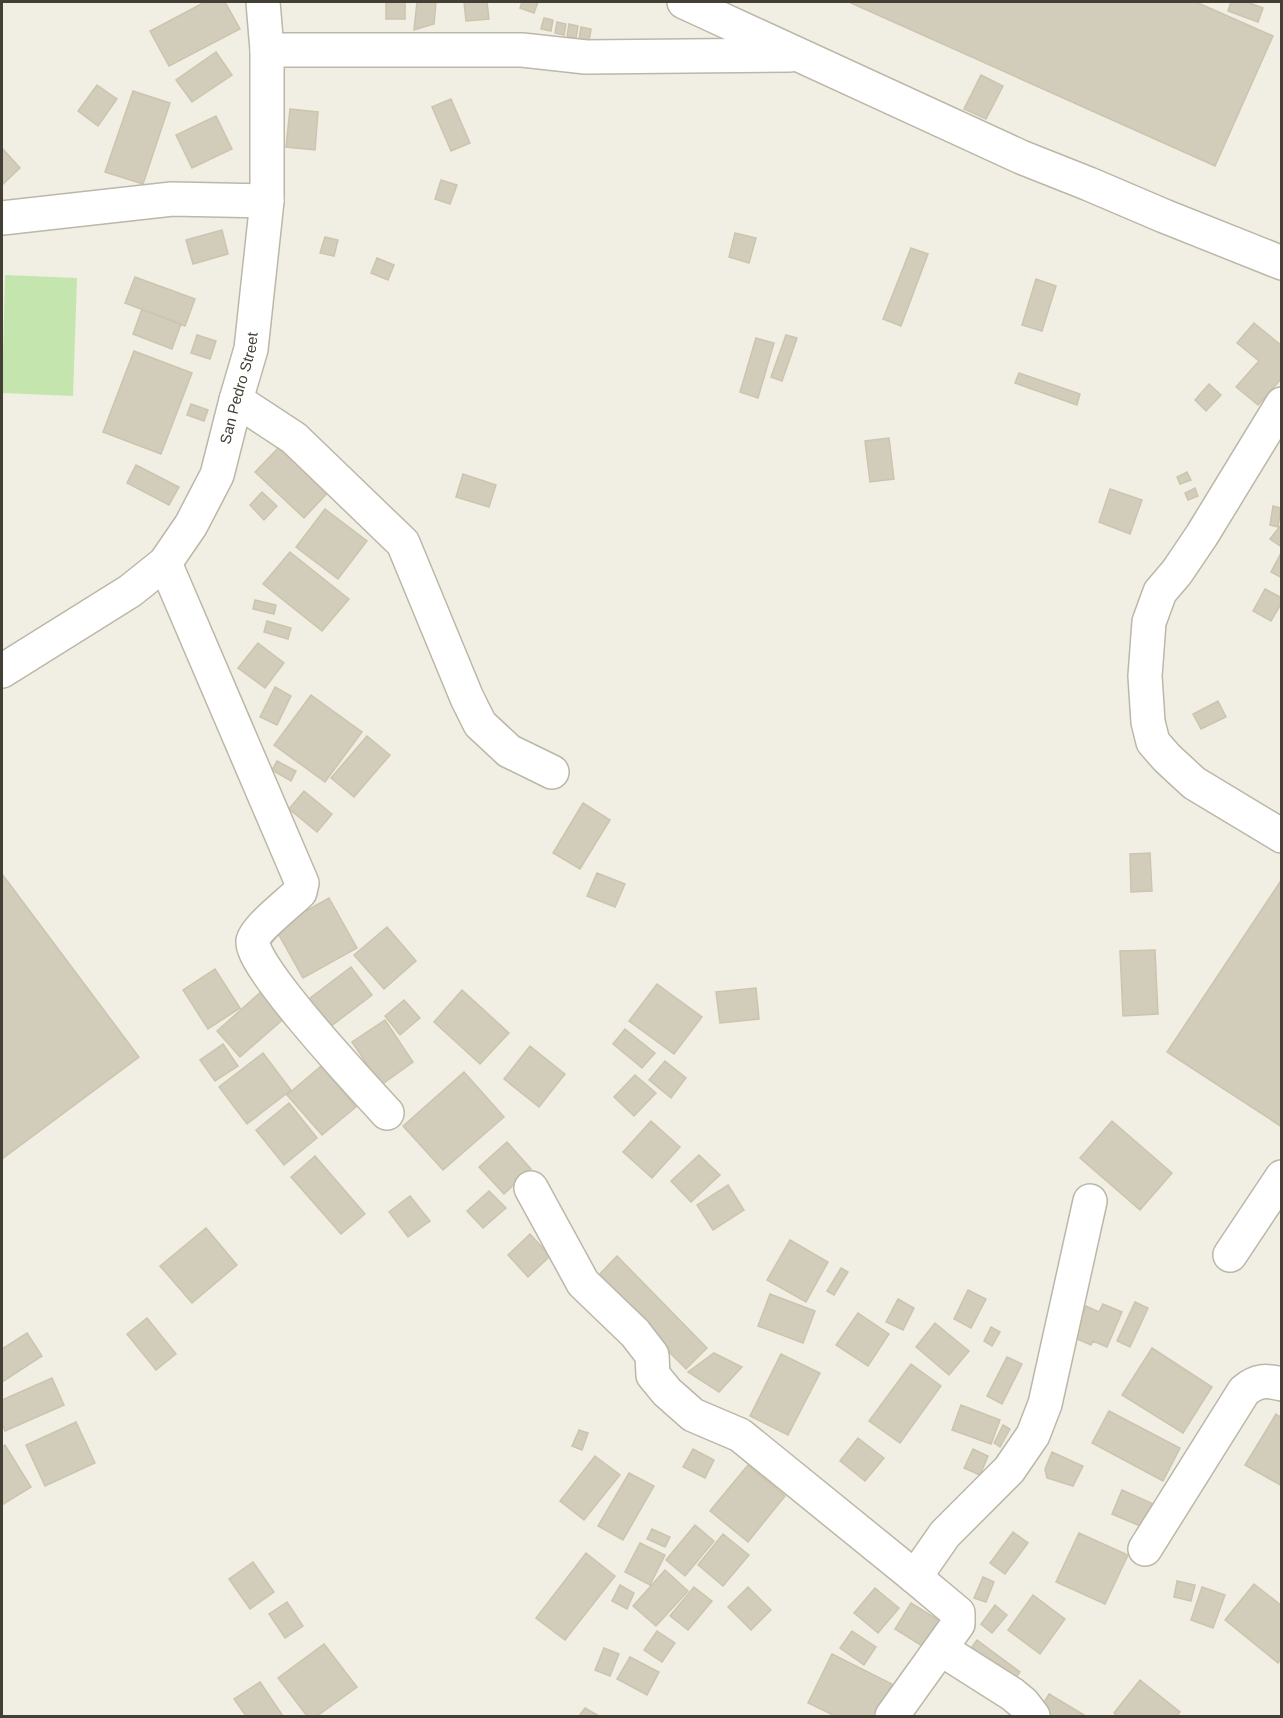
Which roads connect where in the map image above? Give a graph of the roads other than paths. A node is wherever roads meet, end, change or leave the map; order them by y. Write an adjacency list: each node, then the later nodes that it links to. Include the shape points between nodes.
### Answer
1 (263, 2): 3 (street, San Pedro Street)
2 (684, 2): 4 (street)
3 (267, 50): 4 (street, via 522,50 586,57); 5 (street, San Pedro Street)
4 (800, 55): 7 (street, via 1021,158)
5 (267, 201): 6 (street, via 172,199); 8 (street, San Pedro Street, via 251,349)
6 (2, 218)
7 (1281, 263)
8 (236, 400): 10 (street, San Pedro Street, via 217,475); 12 (street, via 294,438 403,543 480,724 509,751)
9 (1281, 404): 13 (street, via 1202,535 1160,592 1149,622 1145,676 1153,741 1167,758 1194,783)
10 (165, 564): 11 (street, San Pedro Street, via 130,591); 14 (street, via 302,883 300,892 258,930 253,949 285,996)
11 (2, 671)
12 (552, 772)
13 (1281, 836)
14 (387, 1113)
15 (1281, 1177): 18 (street)
16 (531, 1188): 21 (street, via 583,1282 635,1333 652,1355 653,1375 668,1392 693,1414 740,1436)
17 (1090, 1201): 21 (street, via 1045,1404 1033,1435 1009,1470 945,1534)
18 (1230, 1255)
19 (1281, 1384): 20 (street, via 1265,1380 1244,1391)
20 (1145, 1549)
21 (915, 1577): 22 (street, via 958,1613 958,1624)
22 (941, 1649): 23 (street); 24 (street, via 1012,1694)
23 (892, 1716)
24 (1034, 1716)

